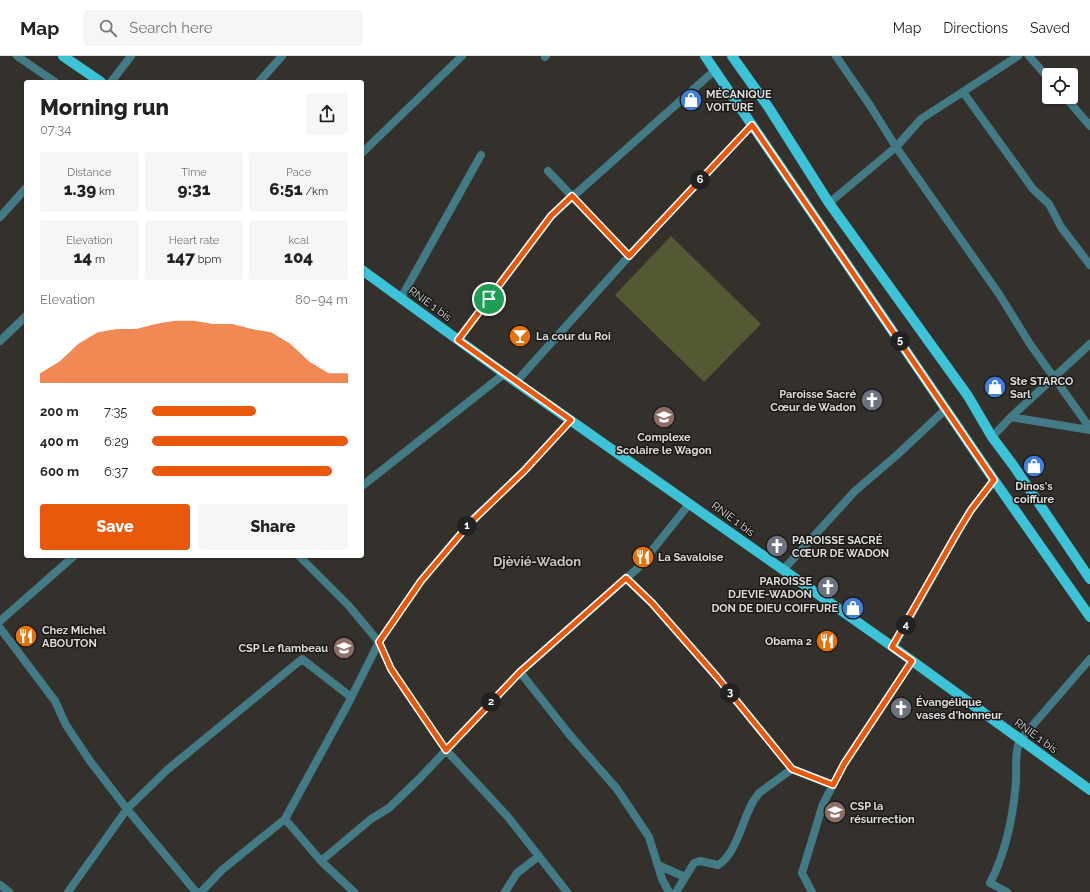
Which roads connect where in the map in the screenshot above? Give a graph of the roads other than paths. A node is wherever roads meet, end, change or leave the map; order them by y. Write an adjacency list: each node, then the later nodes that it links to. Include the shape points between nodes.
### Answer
1 (18, 56): 13 (street)
2 (63, 56): 14 (main road)
3 (131, 56): 15 (street)
4 (282, 56): 16 (street)
5 (462, 56): 22 (street)
6 (705, 56): 11 (main road)
7 (732, 56): 27 (main road, via 769,108)
8 (1018, 56): 17 (street)
9 (1029, 56): 12 (street)
10 (838, 57): 21 (street)
11 (715, 70): 19 (main road); 26 (street)
12 (1042, 71)
13 (52, 80)
14 (98, 80)
15 (113, 80)
16 (261, 80)
17 (964, 92): 21 (street, via 921,119); 30 (street, via 1033,189 1050,204 1061,227)
18 (1071, 104): 20 (street)
19 (752, 125): 29 (street); 40 (main road)
20 (1090, 126)
21 (896, 147): 27 (street); 38 (street)
22 (364, 151)
23 (481, 155): 32 (street)
24 (548, 171): 26 (street)
25 (24, 190): 28 (street)
26 (572, 196): 29 (street); 34 (street, via 551,216)
27 (829, 202): 44 (main road, via 968,396)
28 (0, 217)
29 (629, 256): 39 (street)
30 (1090, 265)
31 (364, 271): 32 (main road, RNIE 1 bis)
32 (401, 298): 34 (main road, RNIE 1 bis)
33 (24, 319): 35 (street)
34 (458, 340): 37 (main road, RNIE 1 bis)
35 (0, 341)
36 (1090, 344): 38 (street)
37 (504, 374): 39 (main road, RNIE 1 bis); 46 (street)
38 (1053, 377): 41 (street); 43 (street)
39 (516, 382): 42 (main road, RNIE 1 bis)
40 (946, 409): 45 (main road); 50 (street, via 855,491)
41 (1011, 416): 43 (street); 44 (street)
42 (571, 420): 47 (main road, RNIE 1 bis); 56 (street, via 524,471 471,522 421,581)
43 (1090, 429)
44 (992, 437): 52 (main road, via 1014,464)
45 (994, 480): 53 (main road); 57 (street, via 971,510)
46 (364, 484)
47 (690, 503): 50 (main road, RNIE 1 bis); 51 (street, via 638,568)
48 (72, 558): 54 (street)
49 (301, 558): 56 (street, via 349,606)
50 (783, 570): 57 (main road, RNIE 1 bis)
51 (626, 578): 60 (street); 64 (street, via 652,603 717,677)
52 (1090, 579)
53 (1090, 617)
54 (0, 621)
55 (0, 628): 67 (street, via 55,701 66,725 90,761)
56 (379, 642): 61 (street); 63 (street, via 391,669)
57 (892, 647): 59 (main road, RNIE 1 bis)
58 (1090, 659): 62 (street)
59 (912, 661): 62 (main road, RNIE 1 bis); 65 (street, via 844,764)
60 (520, 672): 63 (street); 71 (street, via 617,789 649,837)
61 (351, 698): 67 (street, via 302,659 167,770); 68 (street)
62 (1020, 740): 66 (main road, RNIE 1 bis); 84 (street, via 1017,746 1016,782 1008,836 1000,863 990,883)
63 (446, 750): 69 (street, via 508,817); 70 (street, via 389,808 371,819)
64 (792, 769): 65 (street); 72 (street, via 759,793 730,852 722,862 718,865 700,861 694,863)
65 (833, 785): 83 (street, via 823,804 802,873)
66 (1090, 790)
67 (127, 809): 75 (street); 76 (street)
68 (285, 819): 70 (street); 77 (street, via 222,870)
69 (539, 856): 79 (street, via 517,873); 80 (street)
70 (321, 861): 78 (street)
71 (658, 865): 72 (street); 81 (street)
72 (685, 877): 82 (street)
73 (0, 885): 74 (street)
74 (9, 892)
75 (68, 892)
76 (196, 892)
77 (201, 892)
78 (354, 892)
79 (505, 892)
80 (567, 892)
81 (669, 892)
82 (676, 892)
83 (812, 892)
84 (1006, 892)

